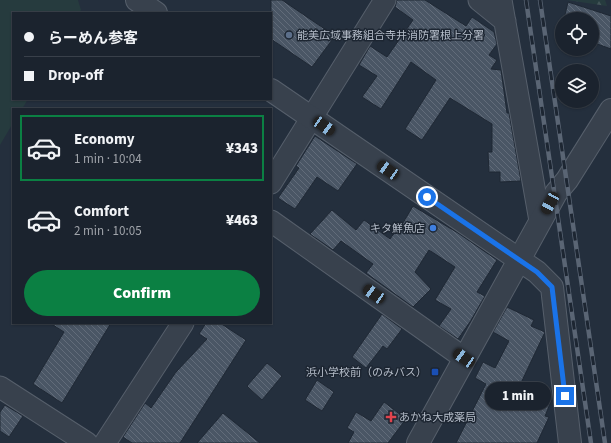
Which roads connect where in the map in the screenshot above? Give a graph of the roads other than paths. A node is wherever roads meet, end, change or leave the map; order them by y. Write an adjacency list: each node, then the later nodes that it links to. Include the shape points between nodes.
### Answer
1 (137, 0): 5 (street)
2 (385, 0): 9 (street)
3 (479, 0): 6 (street)
4 (501, 0): 6 (street)
5 (155, 12)
6 (505, 21): 11 (street)
7 (272, 91): 9 (street)
8 (611, 110): 11 (street)
9 (311, 117): 10 (street); 13 (street)
10 (272, 181)
11 (540, 221): 13 (street)
12 (272, 222): 15 (street)
13 (518, 259): 15 (street); 20 (street, via 537,272 552,287)
14 (182, 324): 18 (street)
15 (464, 358): 19 (street)
16 (0, 387): 17 (street)
17 (87, 443)
18 (105, 443)
19 (418, 443)
20 (570, 443)

